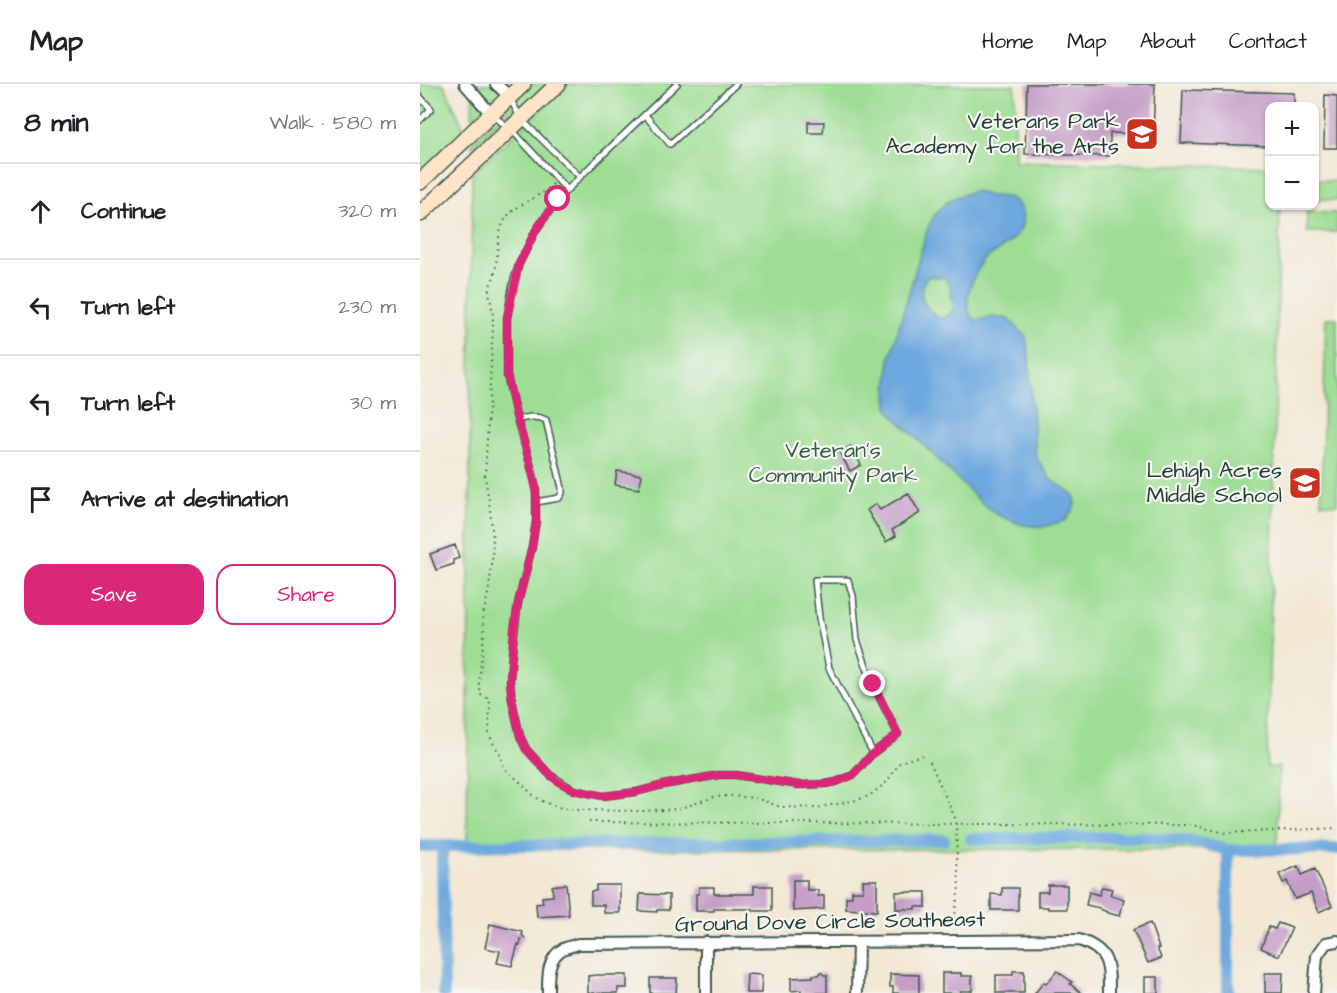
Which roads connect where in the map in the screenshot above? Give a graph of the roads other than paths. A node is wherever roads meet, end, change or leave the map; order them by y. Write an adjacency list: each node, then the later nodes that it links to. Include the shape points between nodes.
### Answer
1 (465, 84): 9 (street)
2 (496, 84): 8 (street)
3 (523, 84): 8 (main road)
4 (558, 84): 12 (main road)
5 (677, 84): 10 (lane)
6 (736, 84): 10 (lane, via 670,144)
7 (420, 97): 11 (lane, via 431,110)
8 (510, 97): 9 (main road); 12 (lane)
9 (492, 115): 12 (lane); 14 (main road)
10 (645, 115): 13 (lane)
11 (420, 120)
12 (516, 124): 13 (lane); 15 (lane); 16 (main road)
13 (580, 177): 15 (lane)
14 (420, 182)
15 (567, 190): 17 (lane, via 536,230 519,264 509,303 507,375)
16 (420, 214)
17 (517, 420): 18 (lane, via 533,473); 18 (lane, via 532,416 546,420 562,488 559,498)
18 (536, 502): 19 (lane, via 532,547 514,628 510,681 520,736 526,749 550,775 574,790 603,796 719,775 799,785 825,784 853,775)
19 (873, 753): 19 (lane, via 829,668 816,580 848,580 857,640 898,734)
20 (706, 942): 21 (street, Ground Dove Circle Southeast); 23 (street, Ground Dove Circle Southeast, via 578,944 563,949 554,958 548,972); 24 (street)
21 (858, 942): 25 (street); 26 (street, Ground Dove Circle Southeast, via 1079,940 1102,953 1108,965)
22 (1332, 942): 27 (street, via 1317,956)
23 (548, 993)
24 (706, 993)
25 (857, 993)
26 (1109, 993)
27 (1314, 993)

